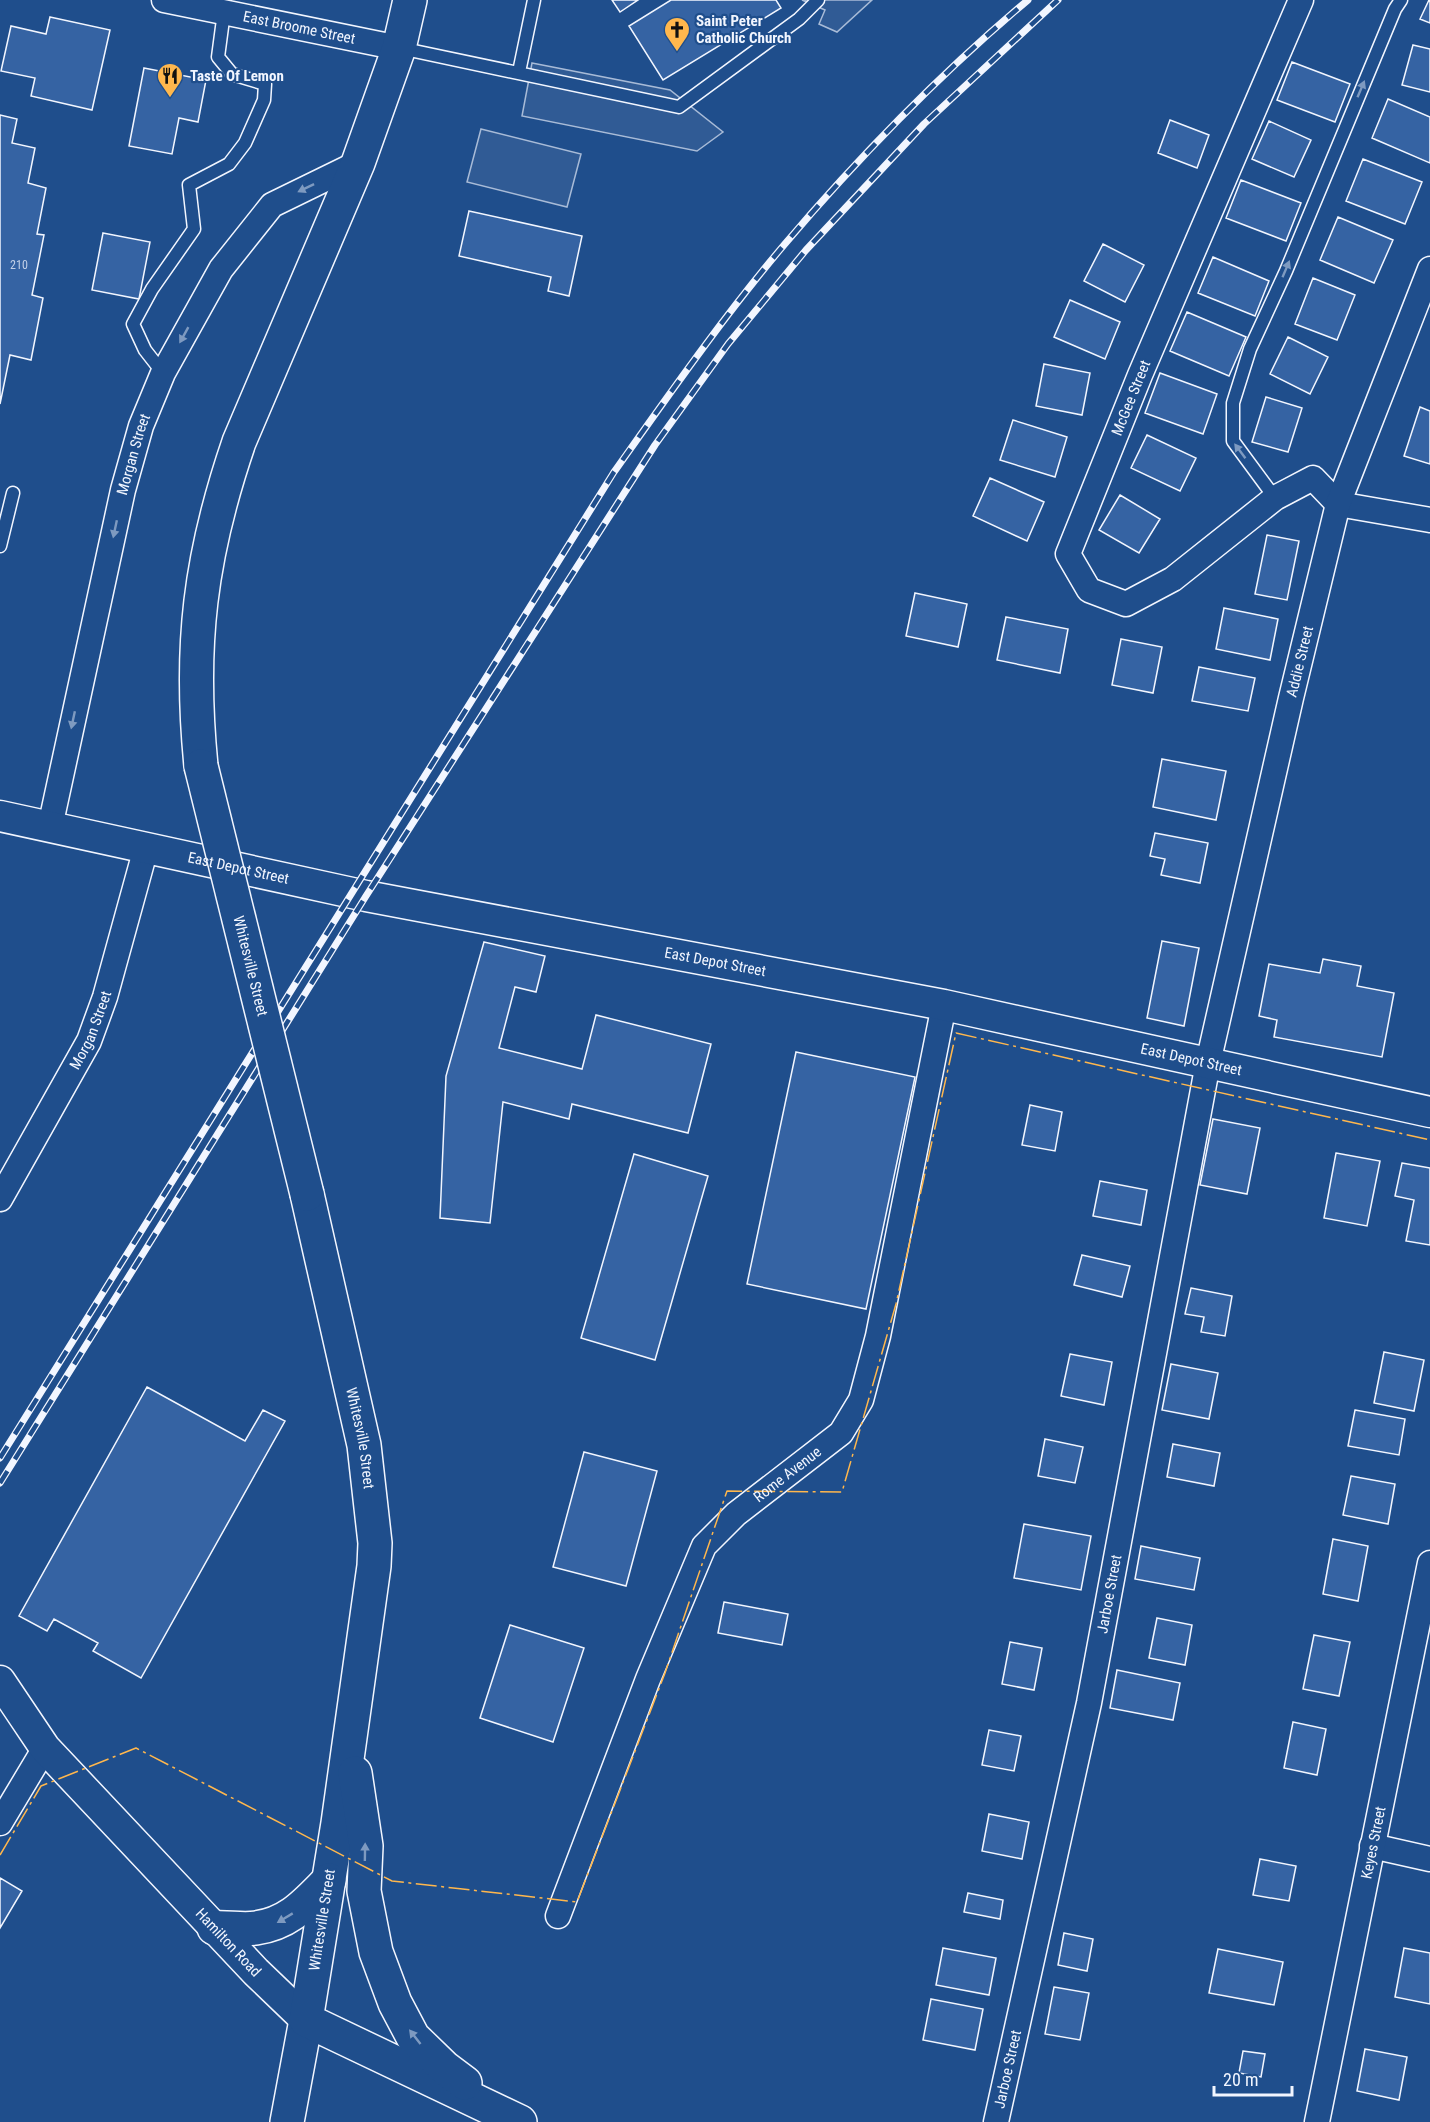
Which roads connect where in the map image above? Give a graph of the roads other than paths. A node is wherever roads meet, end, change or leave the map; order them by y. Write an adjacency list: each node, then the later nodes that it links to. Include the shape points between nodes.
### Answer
1 (164, 0): 7 (street, East Broome Street)
2 (410, 0): 8 (main road)
3 (534, 0): 9 (lane)
4 (818, 0): 9 (lane, via 799,19 679,106)
5 (1301, 0): 14 (street, McGee Street, via 1140,375 1068,555 1089,590 1126,604 1173,579)
6 (1401, 0): 14 (lane, one-way to 6, via 1233,441 1233,403 1250,349)
7 (224, 12): 8 (street, East Broome Street); 12 (lane, via 218,57 232,74 265,84 264,100 245,143 229,164 189,185 194,229 133,324 145,350)
8 (399, 48): 9 (lane); 10 (main road)
9 (519, 72)
10 (358, 163): 12 (street, Morgan Street, one-way to 12, via 272,205 221,269); 27 (main road, Whitesville Street, bridge, via 239,442 224,486 203,578 197,636 196,719 201,766 307,1194 364,1445 375,1543)
11 (1430, 269): 15 (street, Addie Street)
12 (163, 373): 19 (street, Morgan Street, one-way to 19, via 141,426 123,490)
13 (13, 493): 17 (lane)
14 (1275, 498): 15 (street, McGee Street, via 1313,478)
15 (1338, 504): 16 (street); 22 (street, Addie Street)
16 (1430, 520)
17 (0, 546)
18 (0, 816): 19 (street, East Depot Street)
19 (50, 827): 20 (street, East Depot Street)
20 (146, 848): 21 (street, East Depot Street, via 366,896); 24 (street, Morgan Street, via 89,1041)
21 (944, 1005): 22 (street, East Depot Street); 33 (street, Rome Avenue, via 878,1336 861,1400 842,1433 736,1514 704,1546 648,1679)
22 (1208, 1063): 23 (street, East Depot Street); 38 (street, Jarboe Street, via 1089,1702)
23 (1430, 1112)
24 (0, 1199)
25 (1430, 1563): 30 (street, Keyes Street)
26 (0, 1681): 28 (street, Hamilton Road)
27 (350, 1739): 32 (main road, Whitesville Street); 36 (main road, one-way to 27, via 421,2044 395,2003 376,1952 364,1891 366,1846)
28 (45, 1748): 29 (street); 34 (street, Hamilton Road)
29 (0, 1823)
30 (1372, 1846): 31 (street); 39 (street, Keyes Street)
31 (1430, 1859)
32 (329, 1880): 34 (main road, one-way to 34, via 282,1922 254,1928); 35 (main road, Whitesville Street)
33 (558, 1916)
34 (214, 1928): 35 (street, Hamilton Road)
35 (306, 2020): 36 (main road, Hamilton Road); 37 (main road, Whitesville Street)
36 (513, 2119)
37 (287, 2122)
38 (996, 2122)
39 (1317, 2122)

